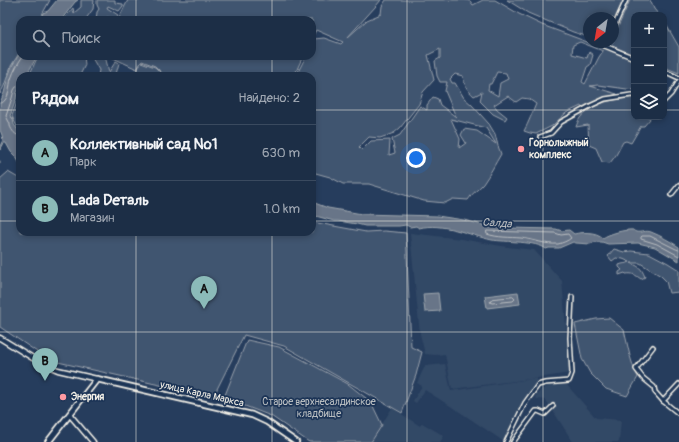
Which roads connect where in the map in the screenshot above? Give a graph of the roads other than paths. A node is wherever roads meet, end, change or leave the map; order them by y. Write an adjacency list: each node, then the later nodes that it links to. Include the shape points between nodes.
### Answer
1 (626, 0): 2 (street)
2 (619, 16)
3 (614, 48): 4 (street)
4 (631, 56)
5 (667, 72): 6 (street)
6 (679, 78)
7 (679, 81): 9 (street)
8 (631, 95): 10 (street, via 605,99 592,104 561,122 551,133)
9 (667, 98)
10 (540, 137)
11 (679, 185): 12 (street)
12 (671, 195)
13 (572, 297): 25 (street, via 572,373 569,381 538,386 525,403)
14 (0, 338): 16 (street, via 40,363)
15 (653, 348): 18 (street, via 636,369 654,387)
16 (97, 379): 21 (main road); 24 (main road, улица Карла Маркса, via 252,415)
17 (679, 384): 18 (street)
18 (663, 401): 20 (street)
19 (553, 406): 26 (street, via 545,414 536,411)
20 (679, 414)
21 (70, 415): 22 (main road); 23 (street)
22 (48, 442)
23 (93, 442)
24 (296, 442)
25 (506, 442)
26 (512, 442)

